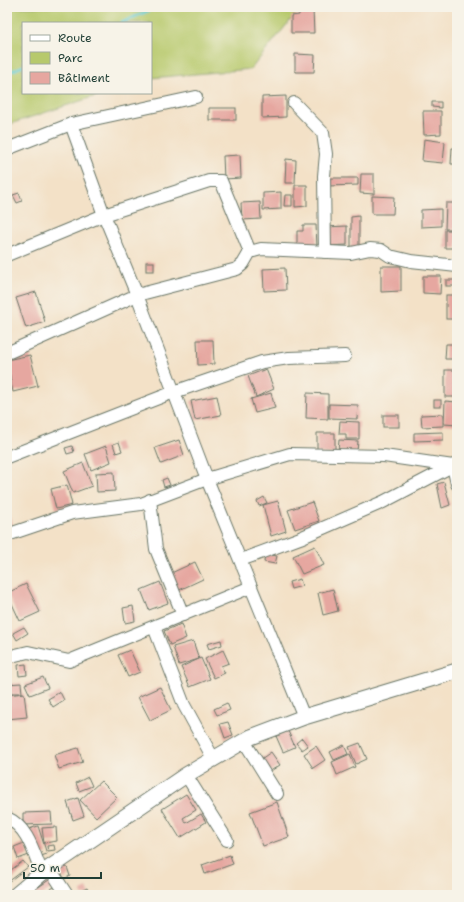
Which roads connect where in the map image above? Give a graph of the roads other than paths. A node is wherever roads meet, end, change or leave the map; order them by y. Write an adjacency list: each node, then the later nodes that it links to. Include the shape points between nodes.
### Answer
1 (196, 97): 3 (street)
2 (294, 103): 7 (street, via 323,133 326,154)
3 (71, 124): 4 (street); 5 (street)
4 (7, 149)
5 (104, 215): 6 (street, via 209,181 221,181); 8 (street); 10 (street)
6 (250, 252): 7 (street, via 261,249); 10 (street, via 237,269)
7 (324, 252): 9 (street, via 381,250 390,256 411,261)
8 (7, 255)
9 (457, 266)
10 (137, 295): 11 (street); 13 (street)
11 (7, 353)
12 (345, 356): 13 (street, via 289,358 262,362)
13 (174, 392): 14 (street); 16 (street)
14 (7, 457)
15 (455, 465): 16 (street, via 384,456 290,454); 17 (street); 20 (street, via 383,502)
16 (207, 479): 18 (street); 20 (street)
17 (457, 484)
18 (150, 500): 19 (street, via 141,504 72,514); 22 (street, via 156,549)
19 (7, 535)
20 (241, 560): 21 (street)
21 (251, 587): 22 (street); 26 (street)
22 (183, 615): 23 (street)
23 (154, 627): 24 (street, via 69,661 28,652); 28 (street, via 184,705)
24 (7, 657)
25 (457, 671): 26 (street)
26 (304, 717): 27 (street)
27 (244, 741): 28 (street); 30 (street)
28 (213, 758): 29 (street)
29 (186, 775): 32 (street); 33 (street)
30 (277, 794)
31 (7, 818): 33 (street, via 23,829)
32 (226, 840)
33 (46, 871): 34 (street); 35 (street)
34 (16, 895)
35 (67, 895)

